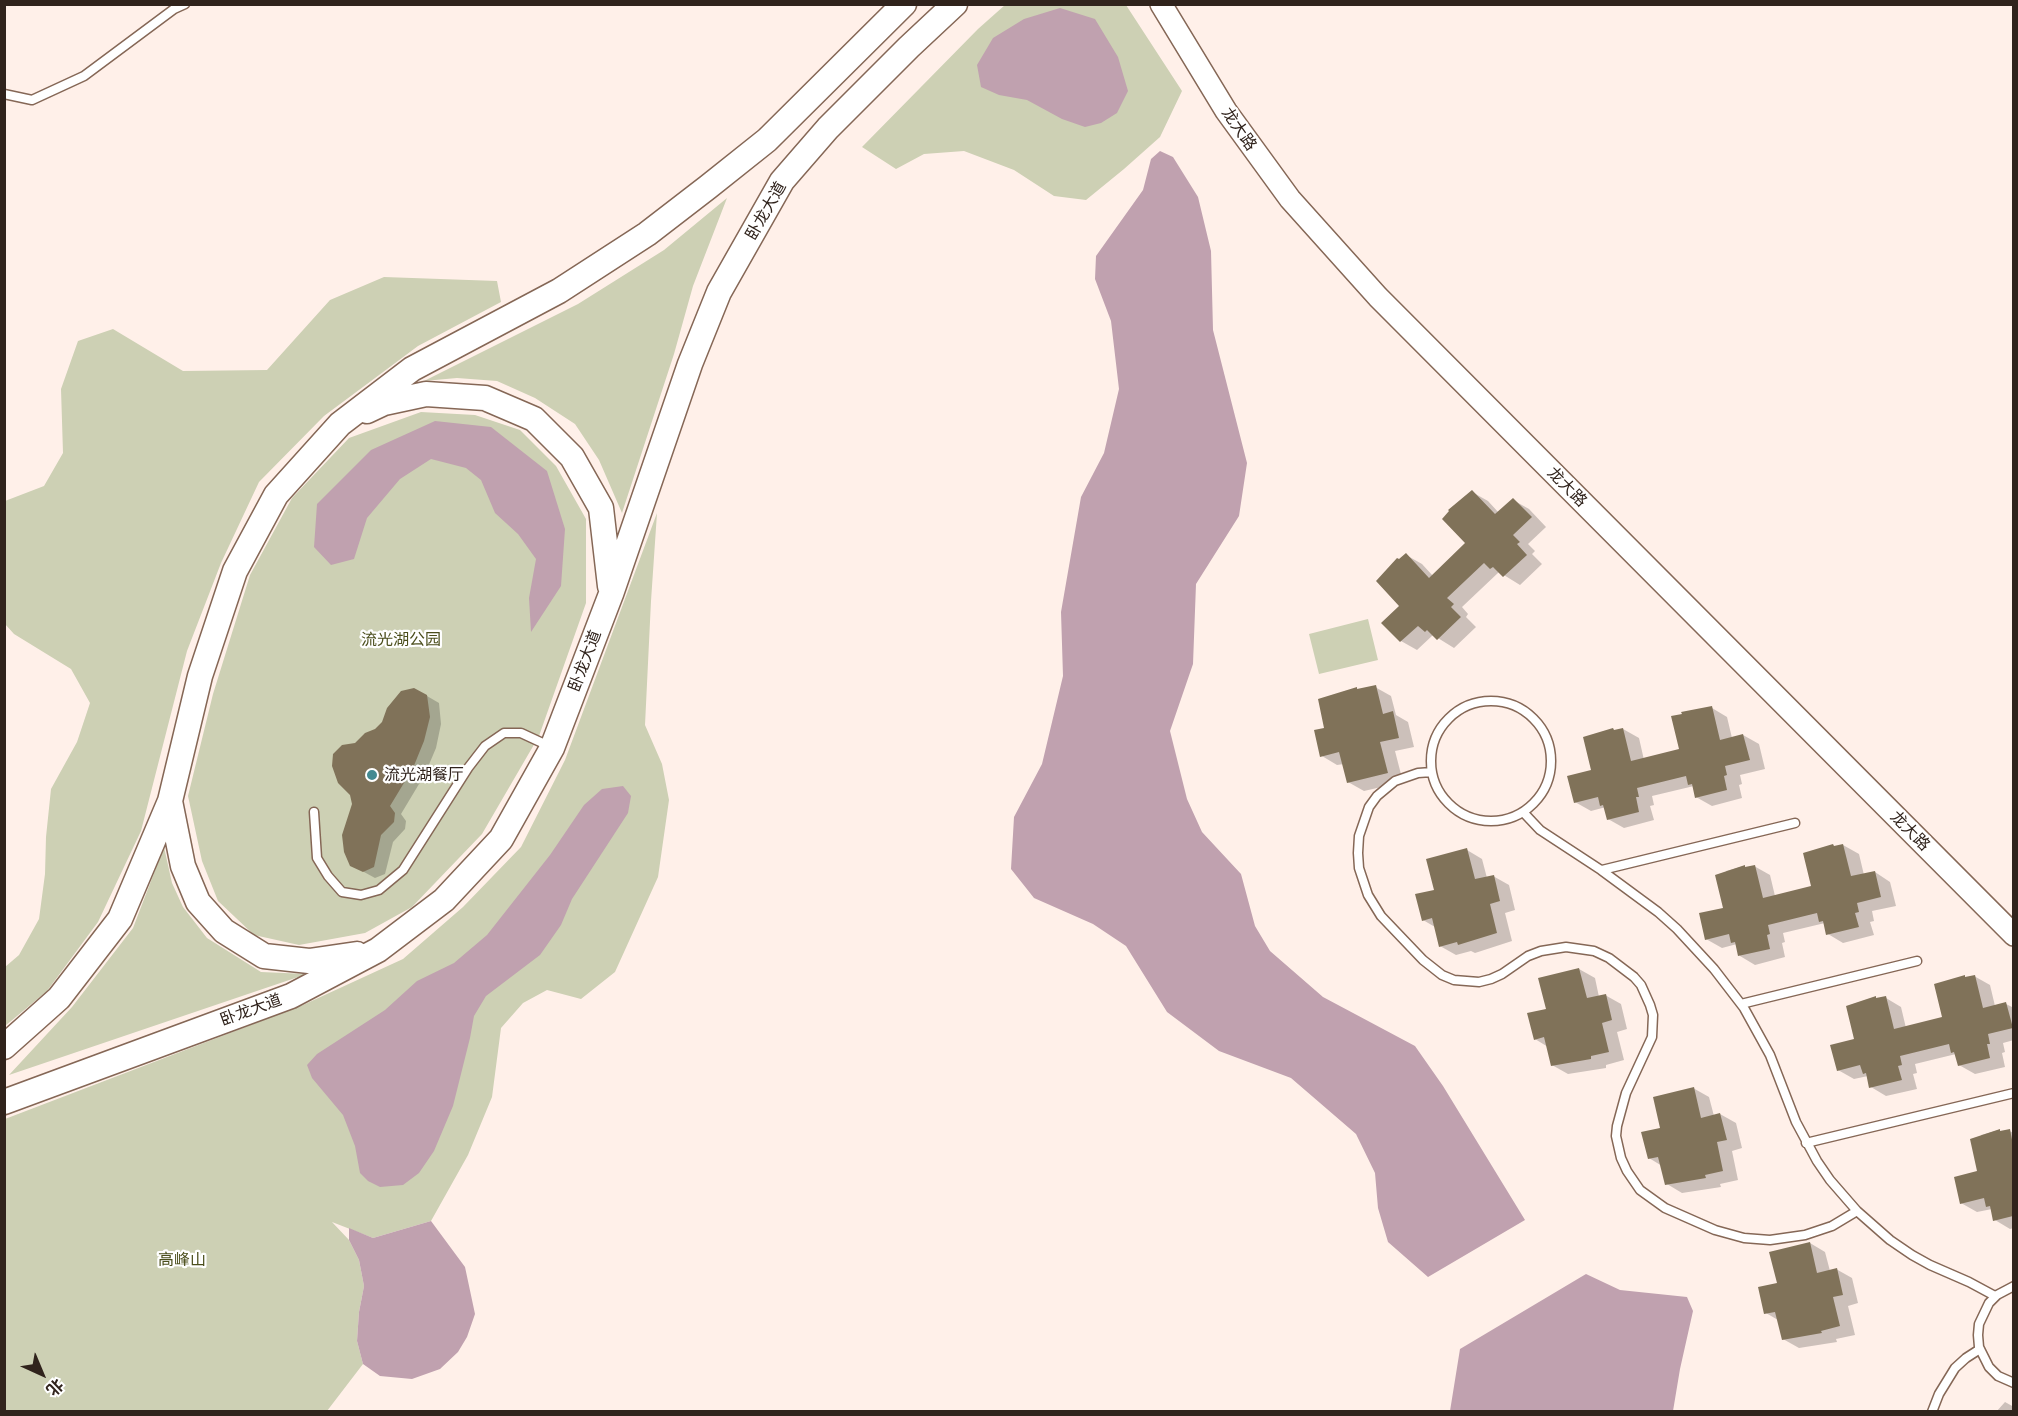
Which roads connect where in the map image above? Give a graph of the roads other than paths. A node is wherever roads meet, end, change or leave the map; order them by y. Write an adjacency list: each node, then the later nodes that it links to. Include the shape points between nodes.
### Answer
1 (185, 4): 5 (lane, via 84,76 32,100)
2 (904, 4): 6 (main road, via 768,140 647,234 559,291 412,369)
3 (955, 4): 7 (main road, 卧龙大道, via 828,128 783,181 719,292 690,364)
4 (1161, 4): 15 (street, 龙大路, via 1226,111 1290,200 1378,297)
5 (4, 94)
6 (340, 424): 7 (main road, via 384,403 426,394 485,398 534,419 572,457 601,508); 10 (main road, via 276,495 235,572 200,676)
7 (611, 594): 8 (main road, 卧龙大道)
8 (552, 748): 11 (lane, via 521,734 504,733 485,746 404,870 379,890 361,895 342,892 317,858); 16 (main road, 卧龙大道, via 501,839 444,900)
9 (1432, 772): 12 (lane, via 1439,793 1468,817 1505,820); 12 (lane, via 1433,745 1454,714 1477,703 1502,702 1514,706 1534,720 1548,741 1550,753 1551,766 1544,790); 23 (lane, via 1395,781 1369,807 1358,853 1368,895 1381,916 1423,960 1454,980 1491,979 1528,956 1566,947 1594,951 1634,977 1653,1015 1652,1037 1626,1093 1616,1136 1621,1158 1640,1190 1665,1208 1744,1238 1770,1240 1805,1235 1832,1226)
10 (170, 801): 16 (main road, via 183,866 198,902 224,931 264,956 309,961); 19 (main road, via 120,919 59,998)
11 (314, 812)
12 (1523, 812): 14 (lane, via 1540,830)
13 (1795, 824): 14 (lane)
14 (1602, 870): 18 (lane, via 1677,929)
15 (2013, 935)
16 (378, 950): 21 (main road, 卧龙大道, via 291,996)
17 (1917, 962): 18 (lane)
18 (1741, 1004): 22 (lane, via 1770,1055)
19 (4, 1047)
20 (2013, 1093): 22 (lane)
21 (4, 1102)
22 (1806, 1143): 23 (lane)
23 (1857, 1211): 25 (lane, via 1912,1255)
24 (2013, 1286): 25 (lane)
25 (1995, 1296): 26 (lane, via 1979,1324)
26 (1980, 1349): 27 (lane, via 1989,1368); 28 (lane, via 1955,1368)
27 (2013, 1383)
28 (1932, 1412)

